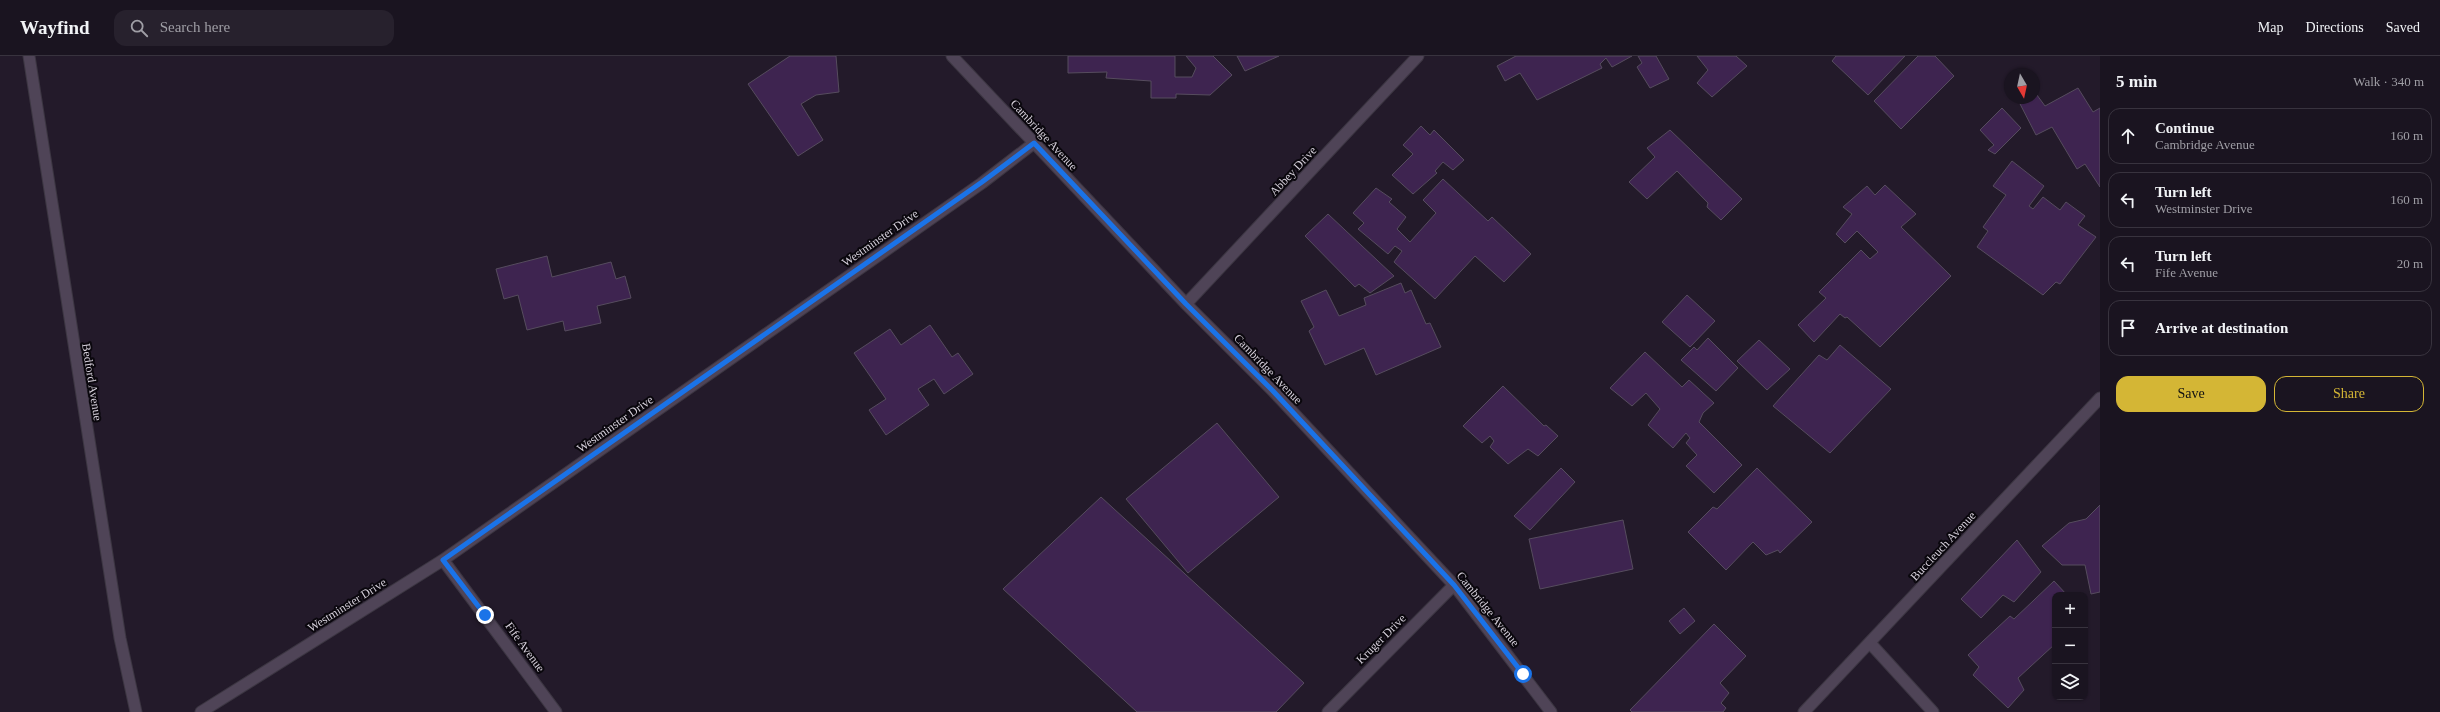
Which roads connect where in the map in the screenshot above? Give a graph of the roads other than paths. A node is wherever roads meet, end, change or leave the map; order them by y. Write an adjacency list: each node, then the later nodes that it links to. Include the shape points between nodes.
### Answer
1 (29, 56): 10 (street, Bedford Avenue, via 119,630)
2 (952, 56): 4 (street, Cambridge Avenue)
3 (1418, 56): 5 (street, Abbey Drive)
4 (1034, 143): 5 (street, Cambridge Avenue); 7 (street, Westminster Drive, via 976,187)
5 (1186, 304): 8 (street, Cambridge Avenue, via 1273,391)
6 (2100, 398): 9 (street, Buccleuch Avenue)
7 (443, 560): 11 (street, Westminster Drive); 12 (street, Fife Avenue)
8 (1454, 585): 13 (street, Kruger Drive); 14 (street, Cambridge Avenue)
9 (1870, 643): 15 (street, Buccleuch Avenue); 16 (street)
10 (136, 712)
11 (201, 712)
12 (556, 712)
13 (1328, 712)
14 (1551, 712)
15 (1804, 712)
16 (1933, 712)

